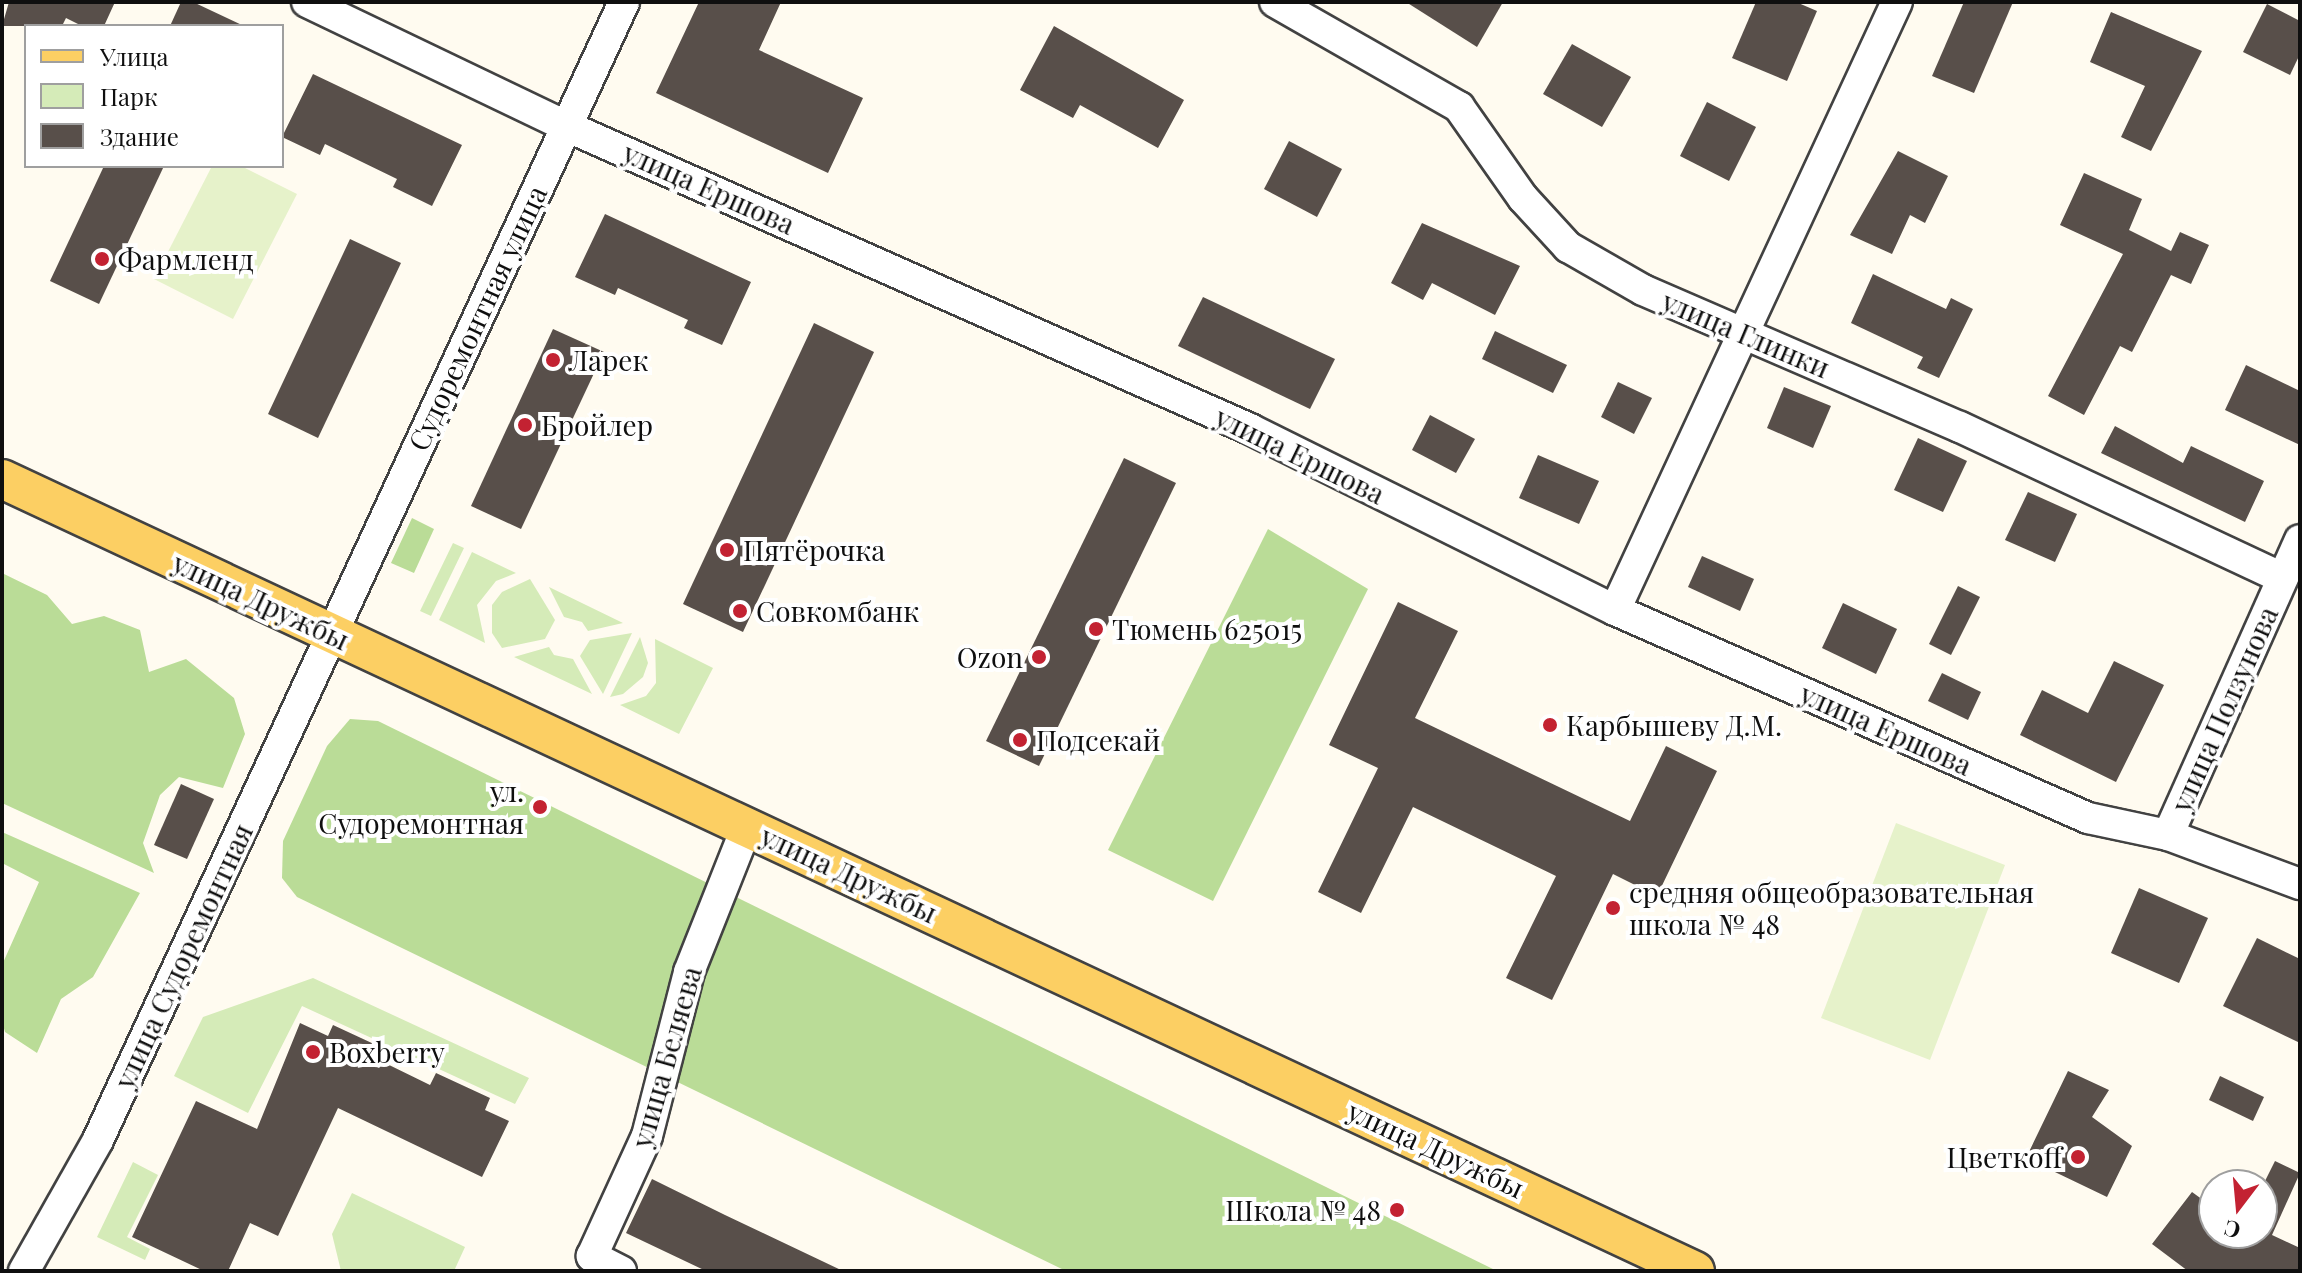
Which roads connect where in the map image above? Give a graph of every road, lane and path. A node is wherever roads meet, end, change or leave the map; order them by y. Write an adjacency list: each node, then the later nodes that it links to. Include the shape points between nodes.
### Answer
1 (307, 2): 5 (street, улица Ершова)
2 (624, 2): 5 (street, Судоремонтная улица)
3 (1275, 2): 6 (street, улица Глинки, via 1459,107 1523,198 1568,247)
4 (1897, 2): 6 (street)
5 (566, 126): 10 (street, улица Ершова, via 1250,429); 11 (street, Судоремонтная улица)
6 (1744, 338): 9 (street, улица Глинки, via 1947,422); 10 (street)
7 (2, 479): 11 (main road, улица Дружбы)
8 (2300, 540): 9 (street, улица Ползунова)
9 (2282, 578): 13 (street, улица Ползунова)
10 (1615, 610): 13 (street, улица Ершова, via 2088,818)
11 (330, 634): 12 (main road, улица Дружбы); 15 (street, улица Судоремонтная, via 98,1140)
12 (747, 826): 16 (street, улица Беляева, via 689,972 647,1136 592,1256); 17 (main road, улица Дружбы)
13 (2168, 835): 14 (street, улица Ершова)
14 (2300, 884)
15 (24, 1271)
16 (621, 1271)
17 (1695, 1271)

